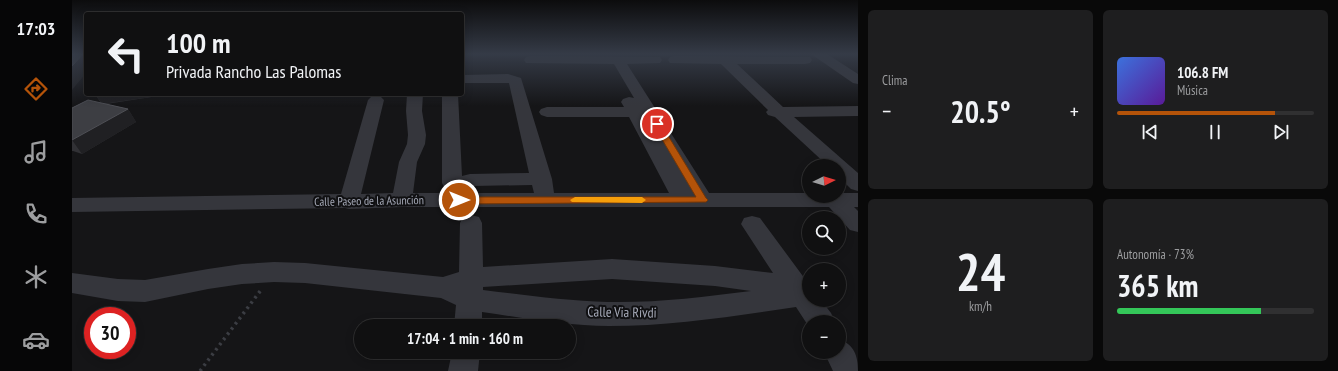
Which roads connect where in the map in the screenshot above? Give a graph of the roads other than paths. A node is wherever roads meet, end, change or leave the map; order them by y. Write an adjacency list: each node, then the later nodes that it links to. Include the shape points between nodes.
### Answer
1 (619, 71): 11 (street)
2 (734, 71): 12 (street)
3 (845, 71): 5 (street)
4 (464, 79): 15 (street, via 508,78 516,81)
5 (858, 80)
6 (415, 96): 18 (street, via 416,144 408,162)
7 (450, 96): 17 (street, via 452,183)
8 (376, 100): 21 (street)
9 (858, 111): 12 (street)
10 (547, 112): 11 (street)
11 (642, 112): 20 (street)
12 (773, 112): 13 (street); 14 (street)
13 (813, 159)
14 (830, 159)
15 (542, 179): 17 (street, via 477,179 460,185); 19 (street)
16 (848, 194): 20 (street, Calle Paseo de la Asunción); 25 (street)
17 (459, 195): 18 (street, Calle Paseo de la Asunción); 19 (street, Calle Paseo de la Asunción)
18 (402, 200): 21 (street, Calle Paseo de la Asunción)
19 (546, 200): 20 (street, Calle Paseo de la Asunción)
20 (693, 200)
21 (349, 202): 22 (street, Calle Paseo de la Asunción)
22 (72, 205)
23 (470, 223): 27 (street)
24 (752, 224): 28 (street)
25 (858, 224)
26 (72, 283): 27 (street, Calle Via Rivdi, via 145,291 208,279 274,272 443,288)
27 (471, 288): 28 (street, Calle Via Rivdi, via 570,271 612,269 699,275); 28 (street, Calle Via Rivdi, via 546,309 607,314 718,307); 30 (street)
28 (801, 291): 29 (street)
29 (816, 315)
30 (469, 319)
31 (465, 359): 33 (street)
32 (842, 359): 34 (street)
33 (463, 371)
34 (849, 371)

